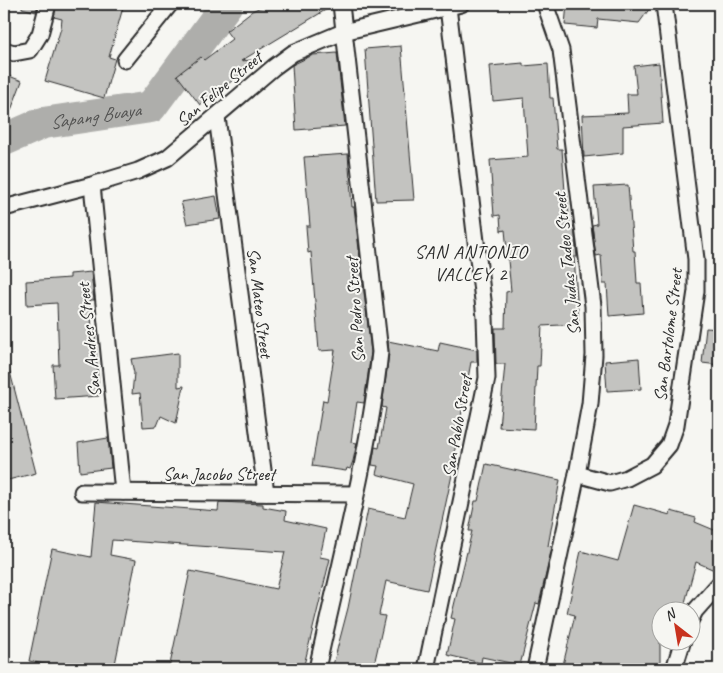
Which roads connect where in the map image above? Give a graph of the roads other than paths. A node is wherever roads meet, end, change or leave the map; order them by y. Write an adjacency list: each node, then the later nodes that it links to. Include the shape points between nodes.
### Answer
1 (48, 4): 8 (street, via 40,34 30,50 14,53)
2 (170, 4): 9 (street)
3 (341, 4): 7 (street, San Pedro Street)
4 (545, 4): 13 (street, San Judas Tadeo Street, via 562,50 593,306 594,356 590,404)
5 (664, 4): 13 (street, San Bartolome Street, via 696,259 696,291 676,425 669,445 652,465 627,478 610,482)
6 (455, 6): 7 (street, San Felipe Street); 22 (street, San Pablo Street, via 485,317 487,378)
7 (343, 32): 10 (street, San Felipe Street, via 293,53); 17 (street, San Pedro Street, via 380,352)
8 (4, 50)
9 (125, 60)
10 (217, 116): 11 (street, San Felipe Street, via 166,158 138,171); 16 (street, San Mateo Street)
11 (92, 185): 12 (street, San Felipe Street); 15 (street, San Andres Street)
12 (4, 208)
13 (577, 474): 23 (street, San Judas Tadeo Street)
14 (82, 492): 15 (street, San Jacobo Street)
15 (122, 492): 16 (street, San Jacobo Street)
16 (266, 493): 17 (street, San Jacobo Street)
17 (355, 494): 21 (street, San Pedro Street)
18 (719, 584): 19 (street)
19 (700, 606)
20 (679, 650): 24 (street)
21 (317, 669)
22 (426, 669)
23 (535, 669)
24 (674, 669)

